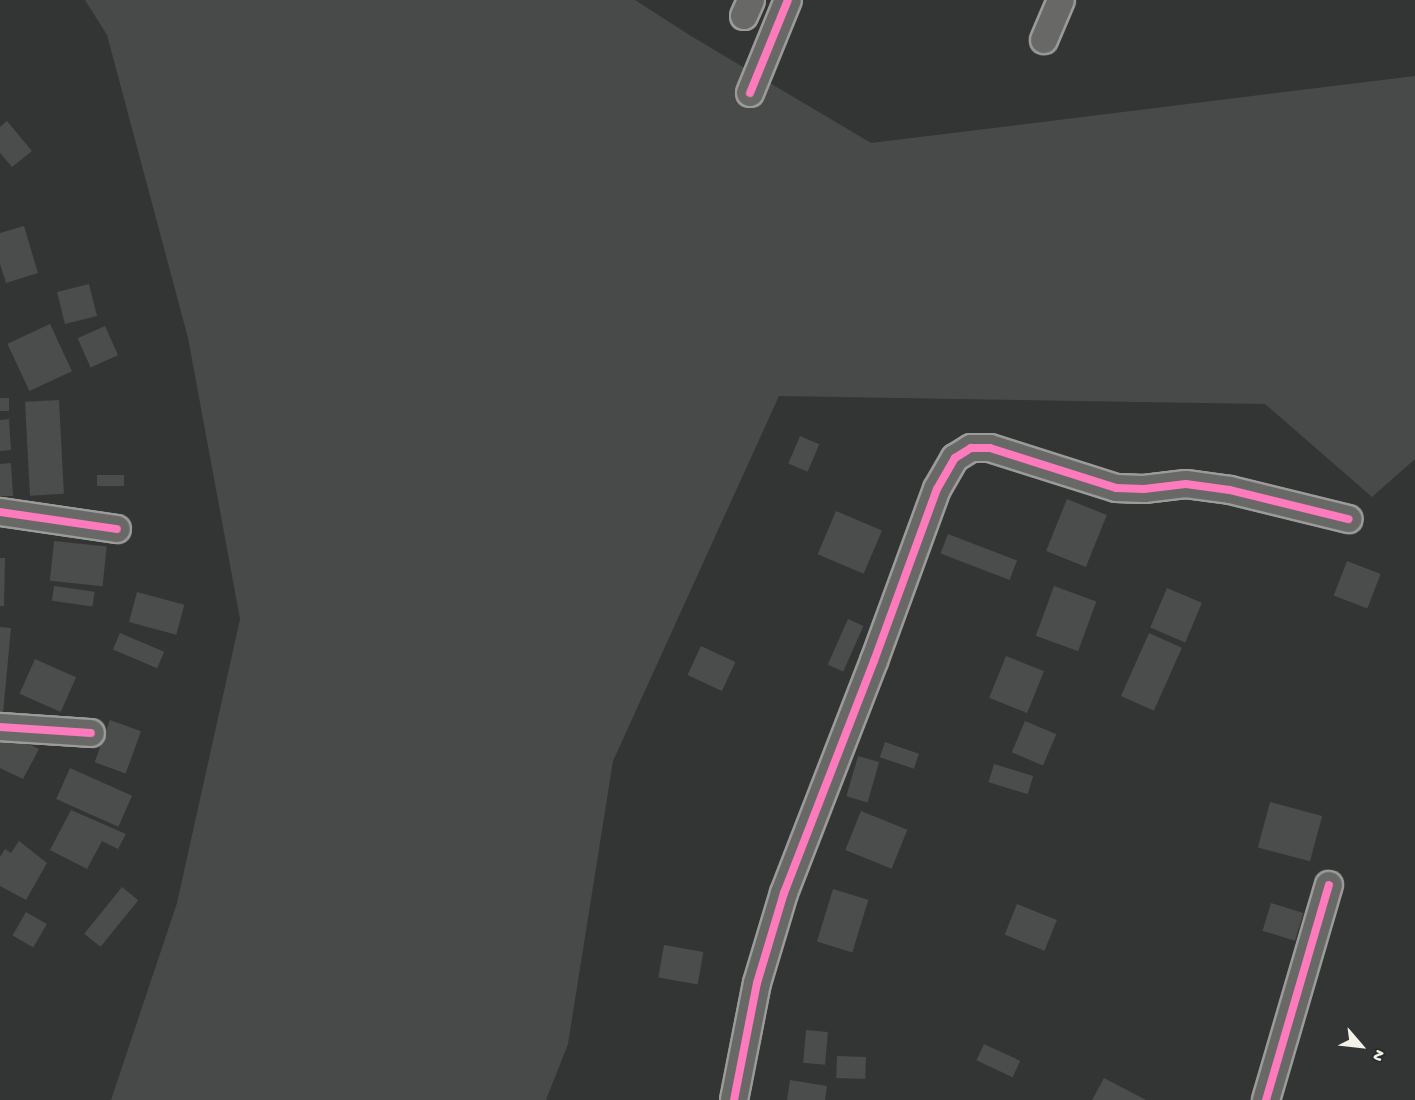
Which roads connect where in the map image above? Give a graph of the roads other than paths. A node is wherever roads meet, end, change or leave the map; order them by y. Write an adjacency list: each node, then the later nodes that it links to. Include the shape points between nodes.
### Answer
1 (788, 0): 4 (street)
2 (1061, 0): 3 (street)
3 (1044, 40)
4 (750, 93)
5 (0, 512): 7 (street)
6 (1348, 519): 11 (street, via 1230,490 1186,484 1116,488 990,448 971,448 955,458 937,489 784,893 757,983)
7 (117, 529)
8 (0, 727): 9 (street)
9 (91, 733)
10 (1329, 885): 12 (street)
11 (734, 1100)
12 (1266, 1100)

